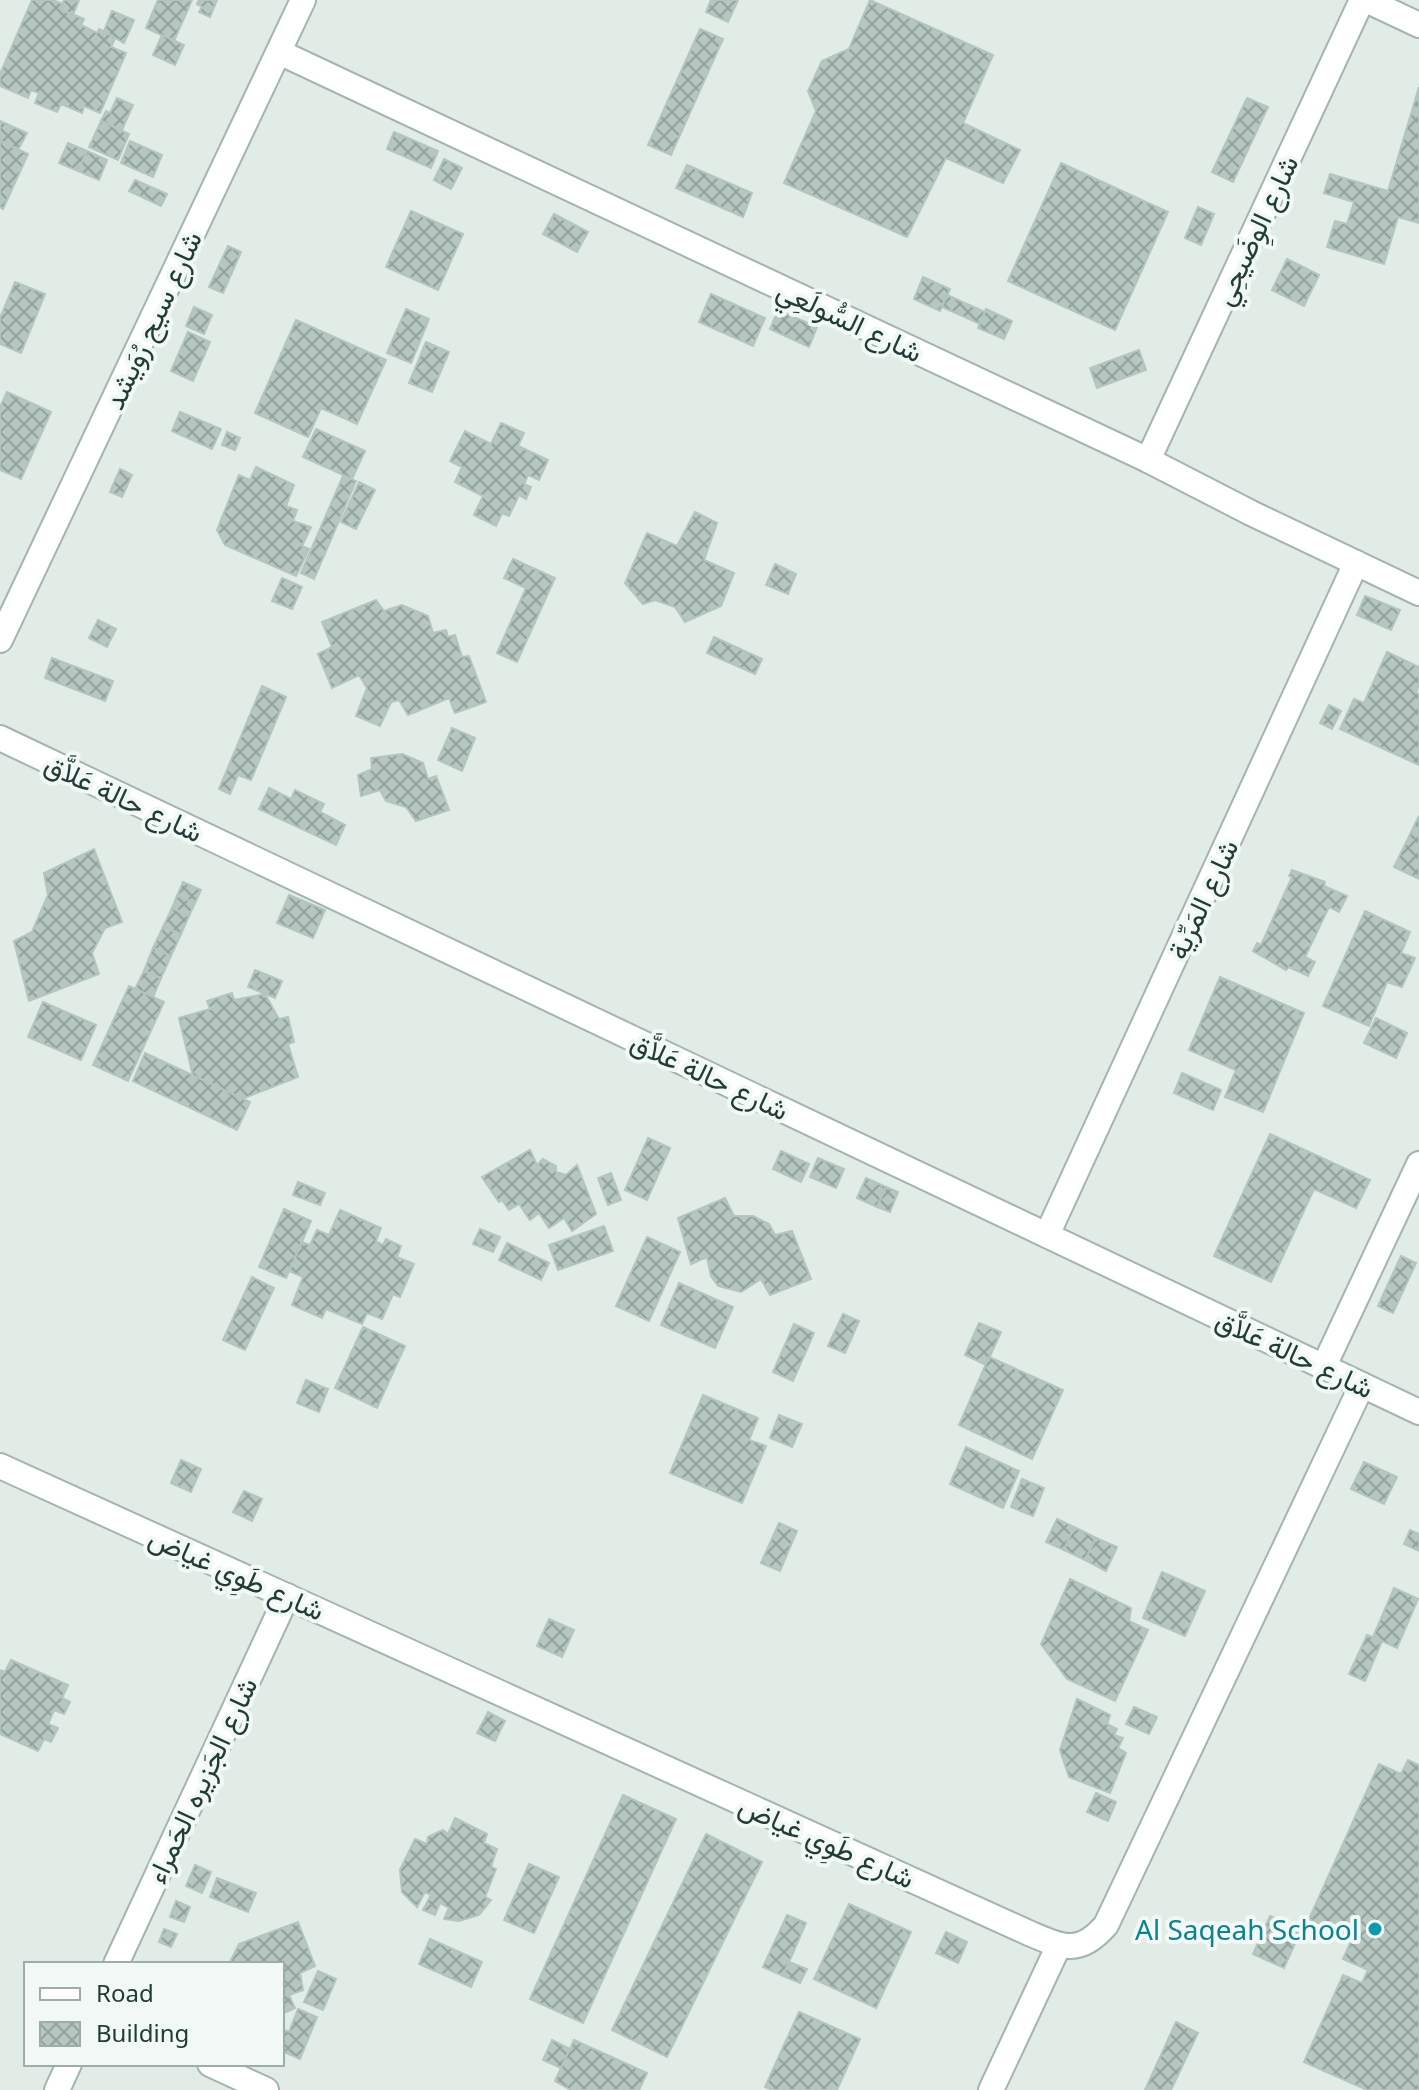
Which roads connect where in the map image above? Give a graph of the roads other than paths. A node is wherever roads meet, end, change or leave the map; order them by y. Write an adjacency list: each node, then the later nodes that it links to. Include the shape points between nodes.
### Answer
1 (303, 0): 4 (street, شارع سيح رُوَيشد)
2 (1364, 0): 3 (street); 5 (street, شارع الوِضَيحِي)
3 (1419, 25)
4 (279, 52): 5 (street, شارع السُّولَعِي); 8 (street, شارع سيح رُوَيشد)
5 (1148, 460): 6 (street, شارع السُّولَعِي)
6 (1356, 563): 7 (street, شارع السُّولَعِي); 11 (street, شارع المَرِّية)
7 (1419, 593)
8 (0, 640)
9 (0, 738): 11 (street, شارع حالة عَلاَّق)
10 (1419, 1164): 12 (street)
11 (1047, 1235): 12 (street, شارع حالة عَلاَّق)
12 (1324, 1366): 13 (street, شارع حالة عَلاَّق)
13 (1362, 1385): 14 (street, شارع حالة عَلاَّق); 17 (street, via 1106,1925 1087,1944)
14 (1419, 1412)
15 (0, 1466): 16 (street, شارع طَوِي غياض)
16 (287, 1596): 17 (street, شارع طَوِي غياض); 18 (street, شارع الجَزيره الحَمراء)
17 (1059, 1945): 23 (street)
18 (117, 1962)
19 (68, 2066): 21 (street)
20 (214, 2066): 22 (street)
21 (57, 2090)
22 (266, 2090)
23 (991, 2090)

